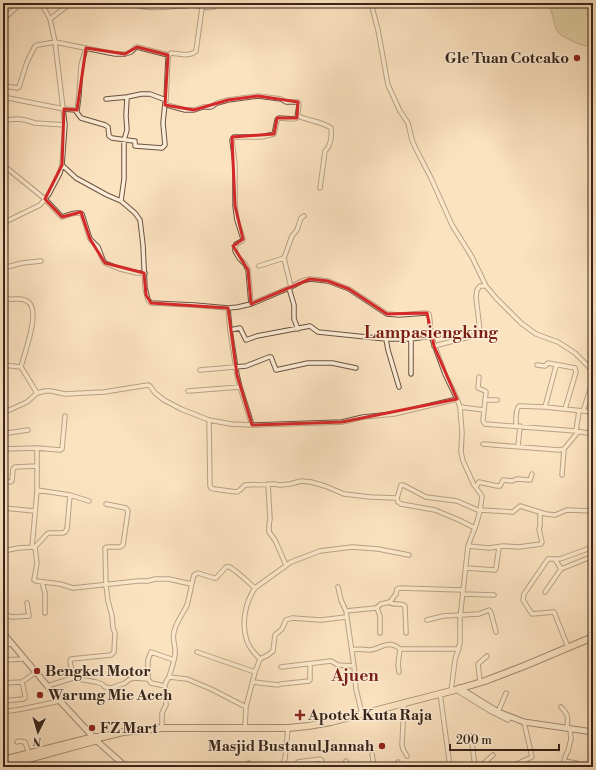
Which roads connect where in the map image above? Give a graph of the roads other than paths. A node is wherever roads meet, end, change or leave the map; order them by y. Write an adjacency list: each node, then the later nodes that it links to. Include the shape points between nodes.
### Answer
1 (21, 3): 8 (street)
2 (41, 3): 9 (street)
3 (71, 3): 9 (street)
4 (130, 3): 7 (street, via 148,8 194,5)
5 (217, 3): 7 (street, via 213,7)
6 (371, 3): 36 (street, via 388,85 452,225)
7 (202, 8): 12 (street, via 196,51 190,54)
8 (3, 17)
9 (50, 19): 10 (street)
10 (56, 42): 11 (street); 13 (street, via 35,46 19,87 6,85); 18 (street)
11 (86, 48): 12 (street, via 125,54 137,47); 19 (street, via 81,65)
12 (168, 55): 17 (street)
13 (3, 94)
14 (3, 97): 18 (street)
15 (127, 97): 16 (street); 17 (street, via 150,94); 23 (street, via 127,130)
16 (106, 99)
17 (166, 101): 20 (street, via 170,106 194,110 228,100 258,96 298,102); 23 (street, via 164,147 135,146 135,141)
18 (64, 110): 19 (street); 22 (street)
19 (77, 111): 23 (street, via 81,118 108,127 109,136 112,138)
20 (298, 116): 26 (street, via 331,128); 39 (street, via 294,119 279,118 274,134 261,137 234,137 232,140 235,206 243,239 236,244 235,249 248,270)
21 (3, 120): 22 (street, via 18,119)
22 (65, 125): 24 (street)
23 (124, 140): 28 (street)
24 (62, 164): 27 (street, via 58,177); 28 (street, via 76,178)
25 (3, 166): 27 (street)
26 (320, 188)
27 (46, 197): 30 (street, via 34,209); 35 (street, via 62,217 82,214 90,239 98,247 105,263 120,269)
28 (121, 201): 35 (street, via 140,220)
29 (304, 216): 31 (street, via 292,236)
30 (3, 223)
31 (284, 258): 33 (street); 37 (street)
32 (41, 261): 34 (street)
33 (259, 266)
34 (3, 268)
35 (144, 273): 40 (street, via 146,295 151,303)
36 (486, 286): 46 (street, via 480,286 477,293 479,334); 54 (street, via 521,323 536,334 558,342 575,353)
37 (290, 288): 39 (street); 41 (street, via 294,320); 43 (street, via 310,279 328,281 349,289 387,314 427,313 430,317)
38 (3, 296): 50 (street, via 29,301 32,306 32,328)
39 (251, 304): 40 (street)
40 (228, 308): 42 (street)
41 (298, 329): 42 (street, via 246,340 240,328); 44 (street, via 311,326 318,332)
42 (230, 330): 51 (street)
43 (431, 336): 45 (street); 46 (street)
44 (386, 339): 45 (street); 59 (street)
45 (411, 339): 55 (street)
46 (434, 346): 62 (street)
47 (3, 365): 50 (street)
48 (537, 365): 49 (street)
49 (558, 365): 66 (street); 67 (street, via 576,368)
50 (21, 367): 61 (street)
51 (236, 367): 52 (street, via 271,357 276,370 308,363 332,363); 53 (street); 58 (street)
52 (356, 368)
53 (200, 370)
54 (593, 371)
55 (411, 374)
56 (480, 377): 63 (street, via 478,388 486,392)
57 (592, 384): 69 (street)
58 (240, 387): 60 (street); 74 (street)
59 (399, 387)
60 (188, 391)
61 (37, 393): 71 (street, via 30,400); 73 (street, via 104,392 148,385 164,400)
62 (457, 399): 65 (street); 74 (street, via 394,414 342,422)
63 (485, 400): 64 (street); 68 (street)
64 (497, 400)
65 (460, 406): 68 (street); 89 (street, via 461,452 463,462)
66 (545, 407): 67 (street); 75 (street, via 519,406)
67 (565, 409): 69 (street)
68 (484, 410): 75 (street, via 485,424)
69 (581, 411): 70 (street); 77 (street)
70 (593, 412)
71 (3, 413): 76 (street, via 6,432)
72 (65, 416): 81 (street, via 62,449)
73 (209, 420): 74 (street); 88 (street, via 211,488 238,492 245,485)
74 (252, 425)
75 (518, 426): 77 (street); 80 (street)
76 (28, 430)
77 (577, 432): 78 (street); 83 (street)
78 (593, 434)
79 (483, 444): 80 (street)
80 (518, 446): 83 (street)
81 (37, 448): 82 (street); 84 (street)
82 (3, 449)
83 (564, 449): 86 (street)
84 (37, 466): 87 (street, via 15,467 12,481); 90 (street)
85 (532, 474): 89 (street, via 530,480 503,480 500,486 479,482)
86 (562, 475)
87 (3, 482)
88 (268, 484): 92 (street, via 311,482 344,494); 111 (street, via 269,532)
89 (476, 487): 96 (street, via 482,496)
90 (37, 490): 91 (street); 97 (street)
91 (70, 495): 93 (street); 102 (street, via 65,532 49,533)
92 (397, 498): 96 (street, via 400,486 403,485 426,497 458,501); 100 (street, via 401,504 435,510)
93 (89, 501)
94 (106, 504): 116 (street, via 128,510 123,545 106,548)
95 (3, 508): 97 (street)
96 (480, 510): 99 (street, via 514,512 520,506); 100 (street)
97 (35, 511): 102 (street)
98 (593, 511): 99 (street, via 567,510 556,515)
99 (540, 513): 103 (street, via 542,543)
100 (474, 528): 101 (street)
101 (468, 546): 103 (street); 112 (street)
102 (33, 547): 105 (street); 114 (street, via 37,563 34,580)
103 (499, 547): 112 (street, via 495,570)
104 (593, 548): 106 (street)
105 (3, 551)
106 (575, 554): 109 (street); 110 (street)
107 (410, 555): 111 (street, via 352,547 320,551)
108 (593, 556): 110 (street)
109 (555, 559): 113 (street); 138 (street, via 548,559 543,565 524,594 524,600 532,614 554,612)
110 (577, 562): 113 (street)
111 (286, 565): 118 (street)
112 (466, 568): 119 (street)
113 (560, 569): 120 (street)
114 (42, 582): 116 (street, via 73,588); 126 (street)
115 (191, 584): 116 (street, via 155,579); 118 (street, via 194,575 198,573 216,578 229,566); 149 (street, via 187,606 173,633)
116 (106, 585): 157 (street, via 112,616 114,652 111,655 71,659)
117 (338, 587): 125 (street)
118 (255, 588): 147 (street, via 247,604 245,631 249,646)
119 (463, 592): 121 (street); 122 (street, via 400,588); 127 (street)
120 (545, 592)
121 (494, 595)
122 (389, 602): 124 (street); 133 (street, via 405,606)
123 (27, 603): 128 (street, via 29,616)
124 (377, 608): 125 (street); 132 (street, via 380,616)
125 (346, 611): 129 (street)
126 (45, 613)
127 (461, 615): 130 (street); 131 (street, via 479,614 489,610); 140 (street)
128 (3, 617)
129 (346, 618): 142 (street); 147 (street, via 286,620 282,629 275,635 273,651)
130 (427, 620)
131 (496, 632)
132 (380, 633)
133 (406, 633)
134 (3, 634): 136 (street)
135 (593, 637): 138 (highway)
136 (12, 644): 137 (street); 146 (street)
137 (3, 645)
138 (568, 647): 161 (highway)
139 (400, 649): 140 (street); 142 (street, via 393,645); 154 (street)
140 (459, 649): 165 (street, via 455,660)
141 (146, 650): 143 (street)
142 (352, 650): 151 (street)
143 (151, 652): 149 (street); 158 (street, via 148,660)
144 (197, 652): 153 (street)
145 (487, 656): 161 (street, via 478,664)
146 (24, 658): 148 (street); 155 (street)
147 (260, 659): 153 (street)
148 (3, 660)
149 (174, 660): 156 (street)
150 (310, 664): 151 (street, via 331,661 338,665); 152 (street); 160 (street, via 310,680 279,684)
151 (354, 666): 176 (street)
152 (281, 667)
153 (255, 672): 160 (street)
154 (399, 672)
155 (35, 673): 159 (street); 163 (street)
156 (169, 677): 164 (street); 171 (street, via 187,679)
157 (73, 678): 158 (street, via 111,688 130,679); 163 (street)
158 (148, 679): 164 (street, via 151,683)
159 (22, 682): 162 (street); 168 (street, via 25,698)
160 (253, 682): 171 (street)
161 (480, 682): 165 (highway)
162 (3, 683)
163 (47, 686): 169 (street)
164 (164, 686): 179 (street, via 166,705 162,713)
165 (455, 690): 166 (highway); 173 (street)
166 (440, 693): 170 (highway); 206 (street)
167 (506, 693): 175 (street)
168 (3, 701)
169 (60, 701): 174 (street); 185 (street)
170 (404, 703): 176 (highway); 190 (street, via 402,745)
171 (246, 707): 180 (street)
172 (561, 707): 182 (street, via 567,714)
173 (491, 710): 175 (street); 177 (street)
174 (3, 712)
175 (498, 712): 177 (street)
176 (362, 714): 181 (highway, via 331,722)
177 (510, 718): 178 (street)
178 (524, 722): 182 (street); 194 (street, via 532,756)
179 (162, 728): 180 (highway); 185 (highway, via 123,732)
180 (245, 728): 181 (highway)
181 (288, 728): 192 (street)
182 (569, 728): 183 (street); 195 (street, via 571,740)
183 (593, 732)
184 (471, 736): 207 (street)
185 (95, 739): 187 (highway); 198 (highway); 200 (street)
186 (17, 742): 187 (street, via 25,742)
187 (29, 754): 191 (highway)
188 (372, 754): 204 (street)
189 (493, 755): 199 (street)
190 (407, 756)
191 (3, 760)
192 (284, 761)
193 (346, 761): 203 (street)
194 (522, 761): 208 (street); 209 (street)
195 (564, 761): 197 (street); 210 (street)
196 (398, 762): 205 (street)
197 (576, 763)
198 (3, 766)
199 (483, 766): 207 (street)
200 (126, 767)
201 (298, 767): 202 (street, via 298,762 320,759)
202 (323, 767)
203 (346, 767)
204 (374, 767)
205 (399, 767)
206 (450, 767)
207 (475, 767)
208 (510, 767)
209 (524, 767)
210 (564, 767)

